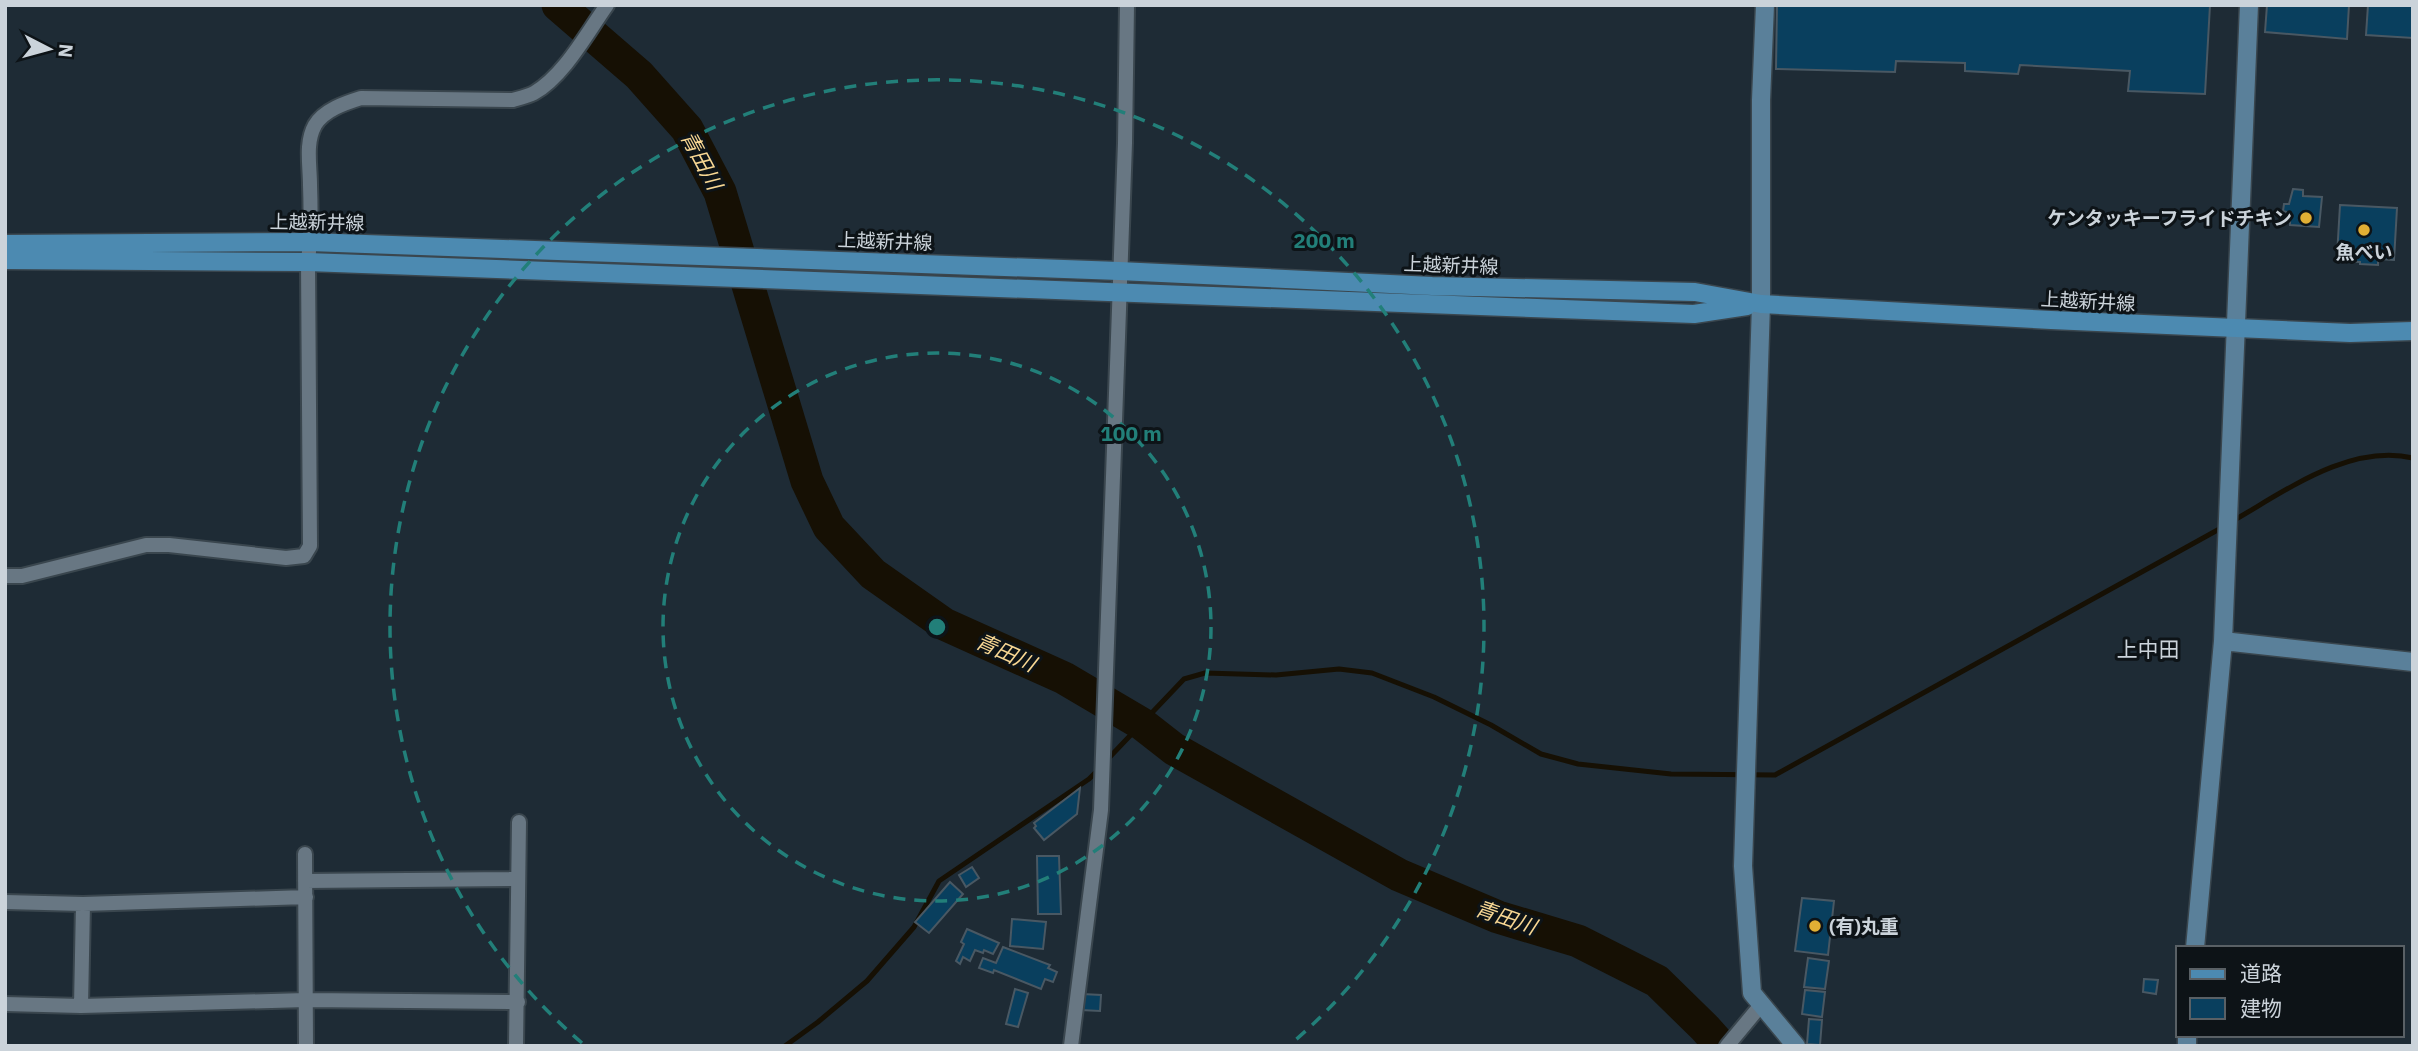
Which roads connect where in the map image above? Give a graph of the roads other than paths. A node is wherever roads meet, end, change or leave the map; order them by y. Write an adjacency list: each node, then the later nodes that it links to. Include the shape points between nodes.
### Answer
1 (1127, 5): 9 (street)
2 (1765, 5): 11 (street)
3 (2249, 5): 12 (street)
4 (603, 10): 5 (street, via 549,82 533,94 513,100 361,98 338,105 315,124 308,148)
5 (310, 242): 6 (main road, 上越新井線); 8 (street); 9 (main road, 上越新井線)
6 (5, 244)
7 (5, 260): 8 (main road, 上越新井線)
8 (308, 262): 10 (main road, 上越新井線); 14 (street, via 310,546 304,555 286,558 146,545 22,576)
9 (1119, 271): 10 (street); 11 (main road, 上越新井線, via 1432,286 1695,292)
10 (1118, 293): 11 (main road, 上越新井線, via 1694,314); 32 (street, via 1101,810)
11 (1761, 304): 12 (main road, 上越新井線); 28 (street, via 1742,866 1752,993)
12 (2237, 329): 13 (main road, 上越新井線); 15 (street)
13 (2413, 331)
14 (5, 576)
15 (2223, 641): 16 (street); 24 (street)
16 (2413, 662)
17 (519, 822): 19 (street)
18 (305, 854): 20 (street)
19 (518, 879): 20 (street); 26 (street)
20 (305, 881): 21 (street)
21 (306, 897): 23 (street); 25 (street)
22 (5, 902): 23 (street)
23 (83, 904): 29 (street)
24 (2195, 946)
25 (306, 1000): 26 (street); 29 (street); 30 (street)
26 (518, 1002): 31 (street)
27 (5, 1004): 29 (street)
28 (1761, 1005): 33 (street); 34 (street)
29 (81, 1006)
30 (306, 1046)
31 (516, 1046)
32 (1071, 1046)
33 (1727, 1046)
34 (1796, 1046)

